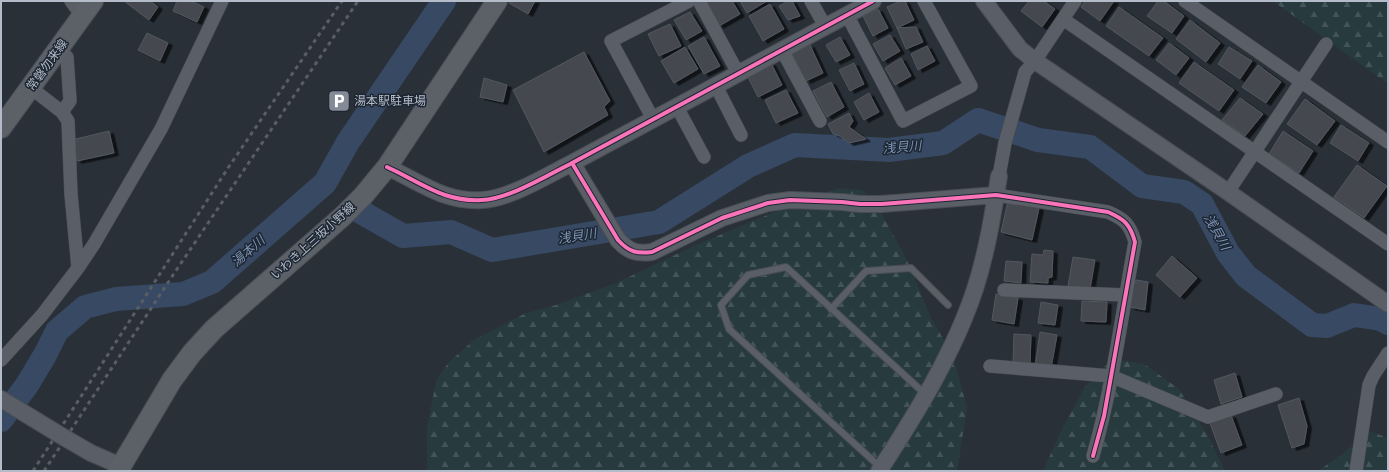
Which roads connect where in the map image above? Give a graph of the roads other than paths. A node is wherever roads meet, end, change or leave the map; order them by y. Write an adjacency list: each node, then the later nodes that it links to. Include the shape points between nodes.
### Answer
1 (71, 1): 12 (street)
2 (222, 1): 39 (street, via 161,129)
3 (497, 1): 34 (main road, いわき上三坂小野線)
4 (688, 1): 27 (street, via 611,41)
5 (699, 1): 20 (street)
6 (811, 1): 15 (street)
7 (873, 1): 13 (street)
8 (924, 1): 13 (street, via 971,86 904,121)
9 (984, 1): 19 (street, via 1020,49)
10 (1075, 1): 14 (street)
11 (1185, 1): 21 (street)
12 (88, 9): 17 (main road, 常磐勿来線)
13 (847, 15): 15 (street)
14 (1063, 19): 19 (street); 31 (street)
15 (825, 26): 18 (street)
16 (1326, 44): 21 (street)
17 (57, 49): 23 (main road, 常磐勿来線); 25 (street, via 67,57 70,101)
18 (782, 50): 20 (street); 28 (street)
19 (1035, 61): 35 (street, via 1025,72 1005,143); 36 (street)
20 (738, 73): 22 (street)
21 (1302, 81): 30 (street); 31 (street)
22 (716, 86): 24 (street); 29 (street)
23 (30, 88): 25 (street); 26 (main road, 常磐勿来線)
24 (676, 107): 27 (street); 32 (street)
25 (62, 112): 39 (street, via 68,121 70,194)
26 (5, 116)
27 (653, 120): 33 (street)
28 (820, 121)
29 (742, 135)
30 (1388, 142)
31 (1255, 151): 36 (street); 38 (street)
32 (704, 157)
33 (572, 163): 34 (street, via 527,186 483,200 462,199 444,194); 37 (street, via 618,240 632,251 641,253 652,252 722,218 768,203 790,200 882,204)
34 (387, 166): 53 (main road, いわき上三坂小野線, via 343,216 214,329 192,353 172,380)
35 (999, 176): 37 (street)
36 (1228, 192): 42 (street)
37 (996, 195): 41 (street, via 1108,212 1120,217 1127,223 1135,242); 50 (street, via 975,289 945,360)
38 (1388, 244)
39 (78, 268): 46 (street, via 42,315)
40 (1004, 290): 41 (street)
41 (1125, 295): 48 (street)
42 (1388, 304)
43 (948, 305): 44 (lane, via 911,268 866,271)
44 (831, 309): 50 (lane); 54 (lane, via 786,267 748,275 721,305 729,329)
45 (1388, 353): 55 (street, via 1369,385)
46 (1, 360)
47 (990, 366): 48 (street)
48 (1111, 376): 49 (street, via 1208,417); 52 (street)
49 (1276, 394)
50 (926, 395): 54 (street)
51 (1, 399): 53 (street)
52 (1093, 456)
53 (120, 468)
54 (880, 469)
55 (1356, 471)

